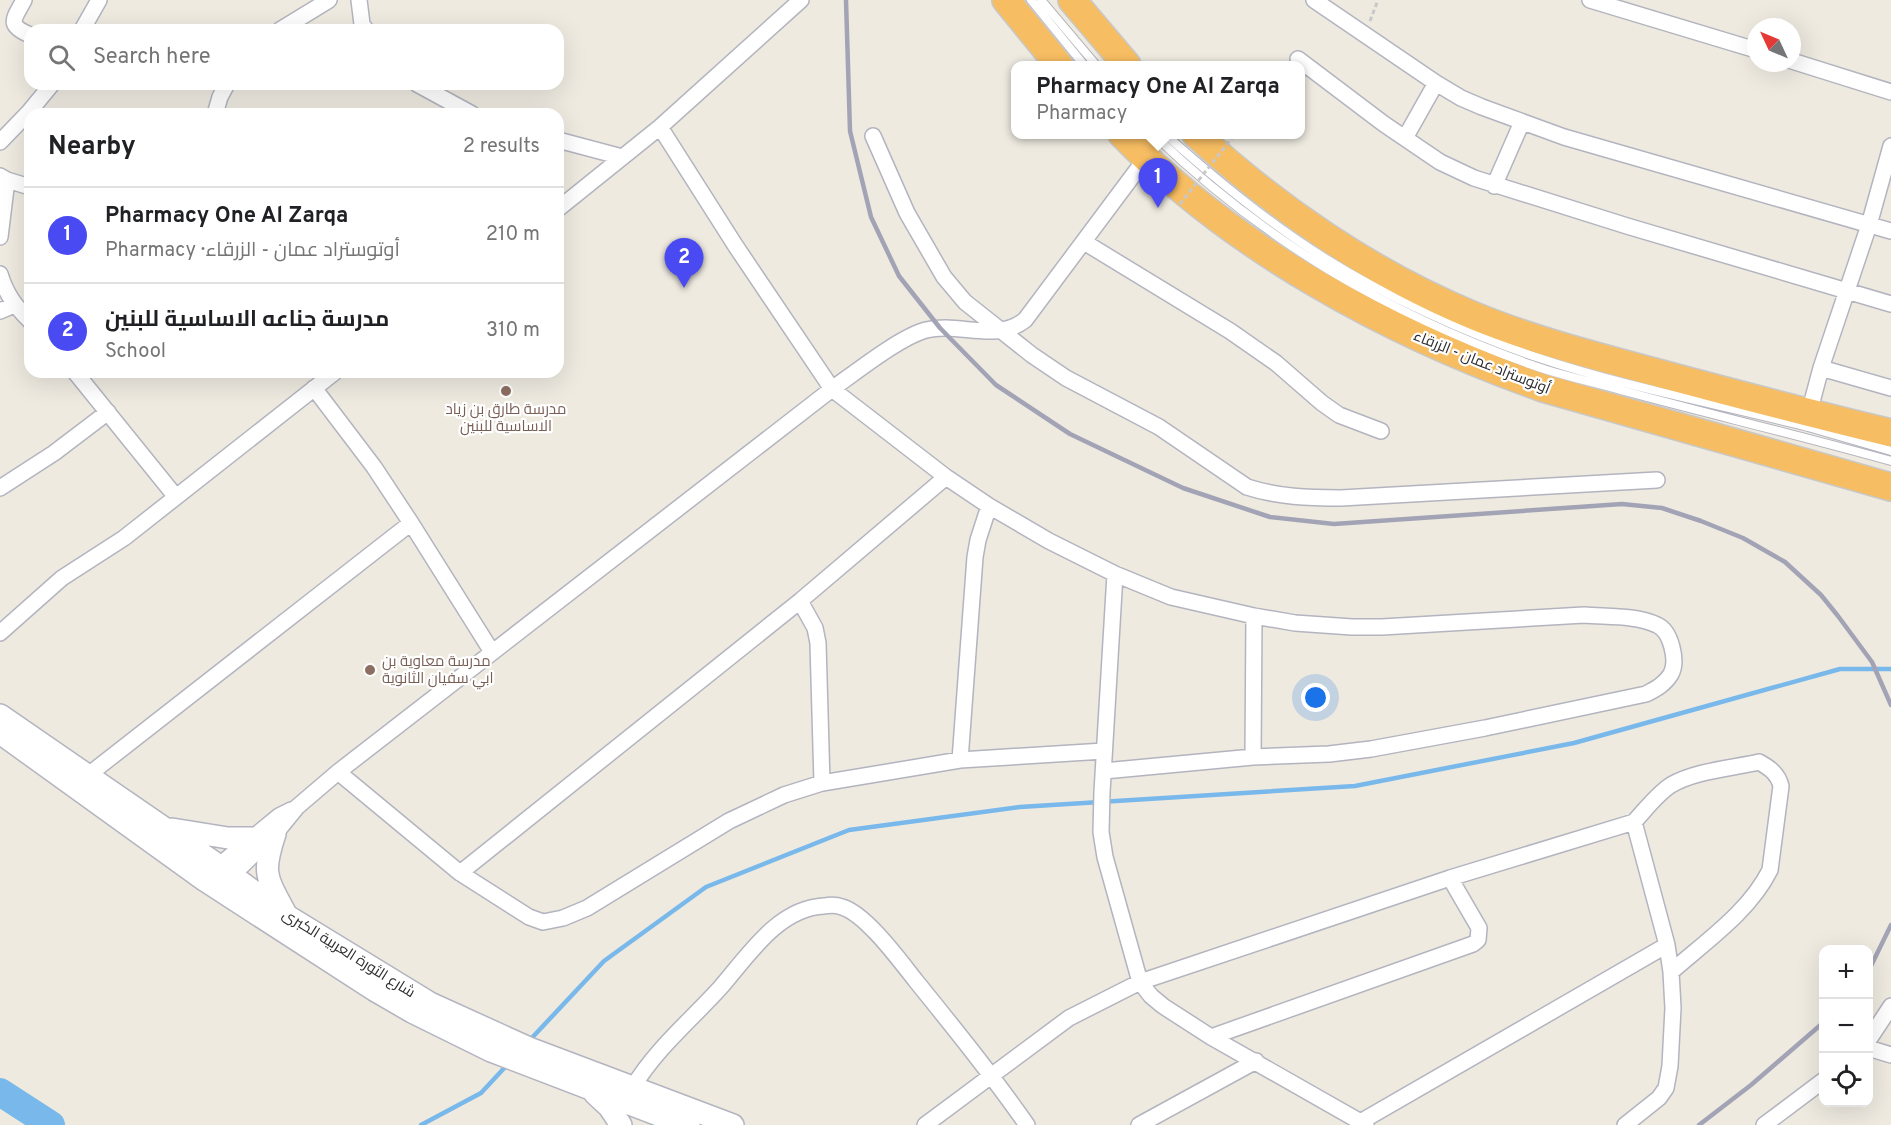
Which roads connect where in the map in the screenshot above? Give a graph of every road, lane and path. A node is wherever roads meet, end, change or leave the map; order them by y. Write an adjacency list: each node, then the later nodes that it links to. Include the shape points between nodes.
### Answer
1 (24, 0): 16 (street, via 14,26)
2 (99, 0): 13 (street)
3 (329, 0): 14 (street)
4 (359, 0): 15 (street)
5 (801, 0): 37 (street)
6 (1006, 0): 20 (highway)
7 (1031, 0): 21 (lane)
8 (1041, 0): 22 (lane)
9 (1072, 0): 23 (highway)
10 (1314, 0): 17 (street)
11 (1377, 0): 17 (path)
12 (1590, 0): 18 (street)
13 (85, 24)
14 (290, 24)
15 (363, 24)
16 (24, 32)
17 (1365, 34): 27 (street)
18 (1747, 47)
19 (1298, 59): 24 (street)
20 (1055, 61)
21 (1080, 61)
22 (1092, 61)
23 (1122, 61)
24 (1301, 61)
25 (1305, 64): 39 (street)
26 (1801, 64): 31 (street)
27 (1436, 83): 36 (street, via 1461,98); 39 (street)
28 (47, 90): 32 (street)
29 (224, 90): 33 (street)
30 (428, 90): 34 (street)
31 (1891, 92)
32 (32, 108)
33 (217, 108)
34 (461, 108)
35 (24, 117): 44 (street)
36 (1522, 122): 51 (street); 54 (street)
37 (660, 127): 48 (street); 69 (street)
38 (873, 136): 63 (street, via 908,213 944,277 965,302)
39 (1405, 138): 51 (street, via 1440,162)
40 (1132, 139): 46 (highway, أوتوستراد عمان - الزرقاء)
41 (1170, 139): 74 (lane, via 1240,198 1324,258 1449,322 1536,357)
42 (1201, 139): 71 (highway, via 1272,197 1344,247 1470,314 1544,342)
43 (1232, 139): 53 (path, bridge)
44 (0, 142)
45 (564, 142): 48 (street)
46 (1150, 146): 57 (street); 75 (lane, via 1291,248 1355,286 1438,327 1534,366); 78 (highway, أوتوستراد عمان - الزرقاء, via 1223,220 1296,270 1381,319 1461,356 1543,388)
47 (1891, 146): 54 (street)
48 (622, 157): 52 (street)
49 (3, 178): 50 (street); 56 (street)
50 (24, 185)
51 (1494, 186): 59 (street)
52 (564, 204)
53 (1180, 204)
54 (1869, 225): 55 (street); 59 (street)
55 (1891, 231)
56 (0, 237)
57 (1084, 242): 63 (street, via 1025,320); 72 (street, via 1267,356 1339,415)
58 (0, 274): 61 (street)
59 (1848, 291): 60 (street); 64 (street)
60 (1891, 304)
61 (7, 308): 62 (street)
62 (24, 318)
63 (1001, 331): 69 (street, via 924,331); 77 (street, via 1066,378 1159,427 1234,480 1261,492 1341,498)
64 (1821, 368): 68 (street); 71 (street)
65 (80, 378): 70 (street)
66 (327, 378): 67 (street)
67 (314, 388): 80 (street); 82 (street)
68 (1891, 388)
69 (832, 389): 76 (street); 87 (street)
70 (108, 412): 79 (street); 80 (street)
71 (1809, 413): 73 (highway)
72 (1381, 431)
73 (1891, 433)
74 (1891, 451)
75 (1891, 461)
76 (946, 477): 81 (street); 84 (street)
77 (1657, 480)
78 (1891, 487)
79 (0, 488)
80 (176, 497): 86 (street, via 110,549 62,578)
81 (989, 506): 83 (street); 92 (street, via 975,557)
82 (411, 523): 87 (street); 95 (street)
83 (1115, 574): 85 (street, via 1171,597); 90 (street)
84 (800, 600): 96 (street, via 815,628 818,643); 102 (street)
85 (1254, 616): 91 (street); 91 (street, via 1352,627 1584,615 1615,617 1664,628 1674,662 1666,681 1646,694 1371,749)
86 (0, 633)
87 (492, 652): 94 (street)
88 (0, 715): 95 (main road, شارع الثورة العربية الكبرى)
89 (0, 733): 103 (main road, شارع الثورة العربية الكبرى)
90 (1104, 751): 92 (street); 93 (street)
91 (1253, 757): 93 (street)
92 (960, 760): 96 (street)
93 (1104, 771): 108 (street, via 1101,832 1105,857)
94 (338, 772): 97 (street); 102 (street)
95 (87, 776): 99 (main road, شارع الثورة العربية الكبرى)
96 (822, 783): 102 (street, via 784,795 729,821 587,908 563,918 543,922 529,917)
97 (297, 807): 100 (street); 101 (street)
98 (1634, 822): 104 (street); 106 (street); 107 (street, via 1665,789 1705,773 1759,762 1774,771 1781,786 1770,870 1764,883 1745,906)
99 (165, 828): 101 (main road); 103 (main road, شارع الثورة العربية الكبرى)
100 (275, 834): 103 (street); 105 (main road, via 266,872)
101 (251, 838): 103 (street)
102 (460, 873)
103 (218, 878): 105 (main road, شارع الثورة العربية الكبرى); 112 (main road, شارع الثورة العربية الكبرى, via 374,990 412,1012)
104 (1450, 878): 108 (street); 111 (street, via 1479,927 1478,940 1473,944)
105 (286, 915): 112 (main road, شارع الثورة العربية الكبرى)
106 (1667, 945): 107 (street); 122 (street)
107 (1671, 972): 128 (street, via 1673,1008 1666,1089)
108 (1140, 982): 111 (street, via 1163,1006); 117 (street, via 1069,1018)
109 (1891, 1006): 110 (street)
110 (1873, 1035)
111 (1211, 1037): 116 (street)
112 (496, 1044): 114 (main road, شارع الثورة العربية الكبرى)
113 (1873, 1049): 115 (street)
114 (525, 1055): 119 (main road, شارع الثورة العربية الكبرى); 120 (main road, شارع الثورة العربية الكبرى)
115 (1891, 1055)
116 (1256, 1061): 122 (street); 127 (street)
117 (993, 1075): 119 (street, via 884,942 843,907 825,906 806,909 775,927 654,1055); 125 (street); 126 (street)
118 (1819, 1084): 129 (street)
119 (633, 1087): 121 (main road, شارع الثورة العربية الكبرى)
120 (591, 1089): 121 (main road, شارع الثورة العربية الكبرى); 123 (main road)
121 (683, 1119): 124 (main road, شارع الثورة العربية الكبرى)
122 (1364, 1123)
123 (621, 1125)
124 (733, 1125)
125 (926, 1125)
126 (1027, 1125)
127 (1138, 1125)
128 (1625, 1125)
129 (1764, 1125)

